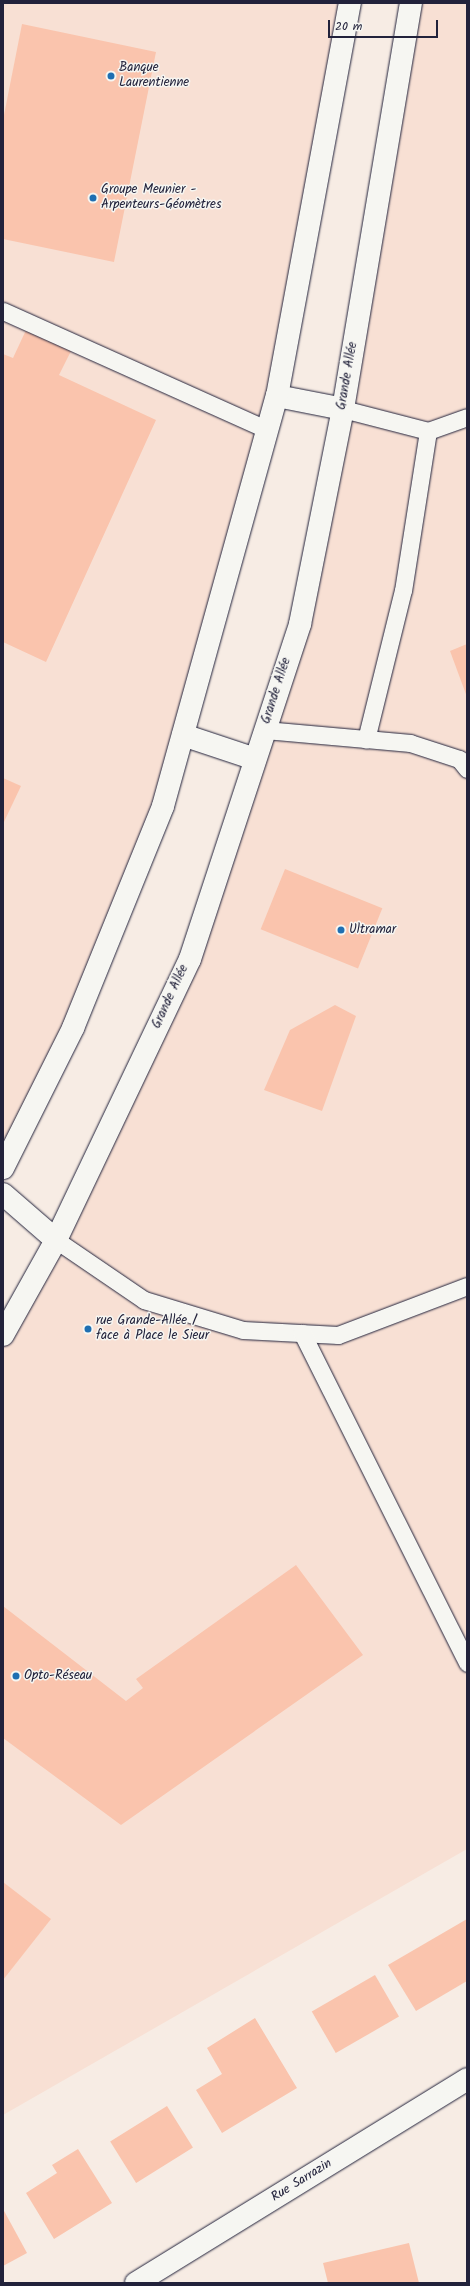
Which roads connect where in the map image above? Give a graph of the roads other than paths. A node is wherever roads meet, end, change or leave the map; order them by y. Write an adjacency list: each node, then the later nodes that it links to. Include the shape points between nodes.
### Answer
1 (350, 3): 4 (street)
2 (411, 3): 5 (street, Grande Allée)
3 (3, 311): 7 (lane)
4 (277, 396): 5 (street); 7 (street)
5 (342, 409): 8 (lane); 9 (street, Grande Allée, via 300,624)
6 (467, 417): 8 (lane)
7 (268, 430): 10 (street)
8 (428, 431): 11 (lane, via 403,590)
9 (265, 730): 11 (lane); 12 (street, Grande Allée)
10 (183, 735): 12 (street); 14 (street, via 163,806 72,1028)
11 (366, 739): 13 (lane, via 410,743 459,759)
12 (255, 759): 16 (street, Grande Allée, via 190,959)
13 (467, 769)
14 (3, 1168)
15 (3, 1194): 16 (street)
16 (56, 1240): 18 (lane, via 144,1300 243,1330); 19 (street, Grande Allée)
17 (467, 1286): 18 (lane, via 338,1335)
18 (302, 1333): 20 (lane)
19 (3, 1335)
20 (467, 1663)
21 (467, 2080): 22 (street, Rue Sarrazin)
22 (136, 2283)

